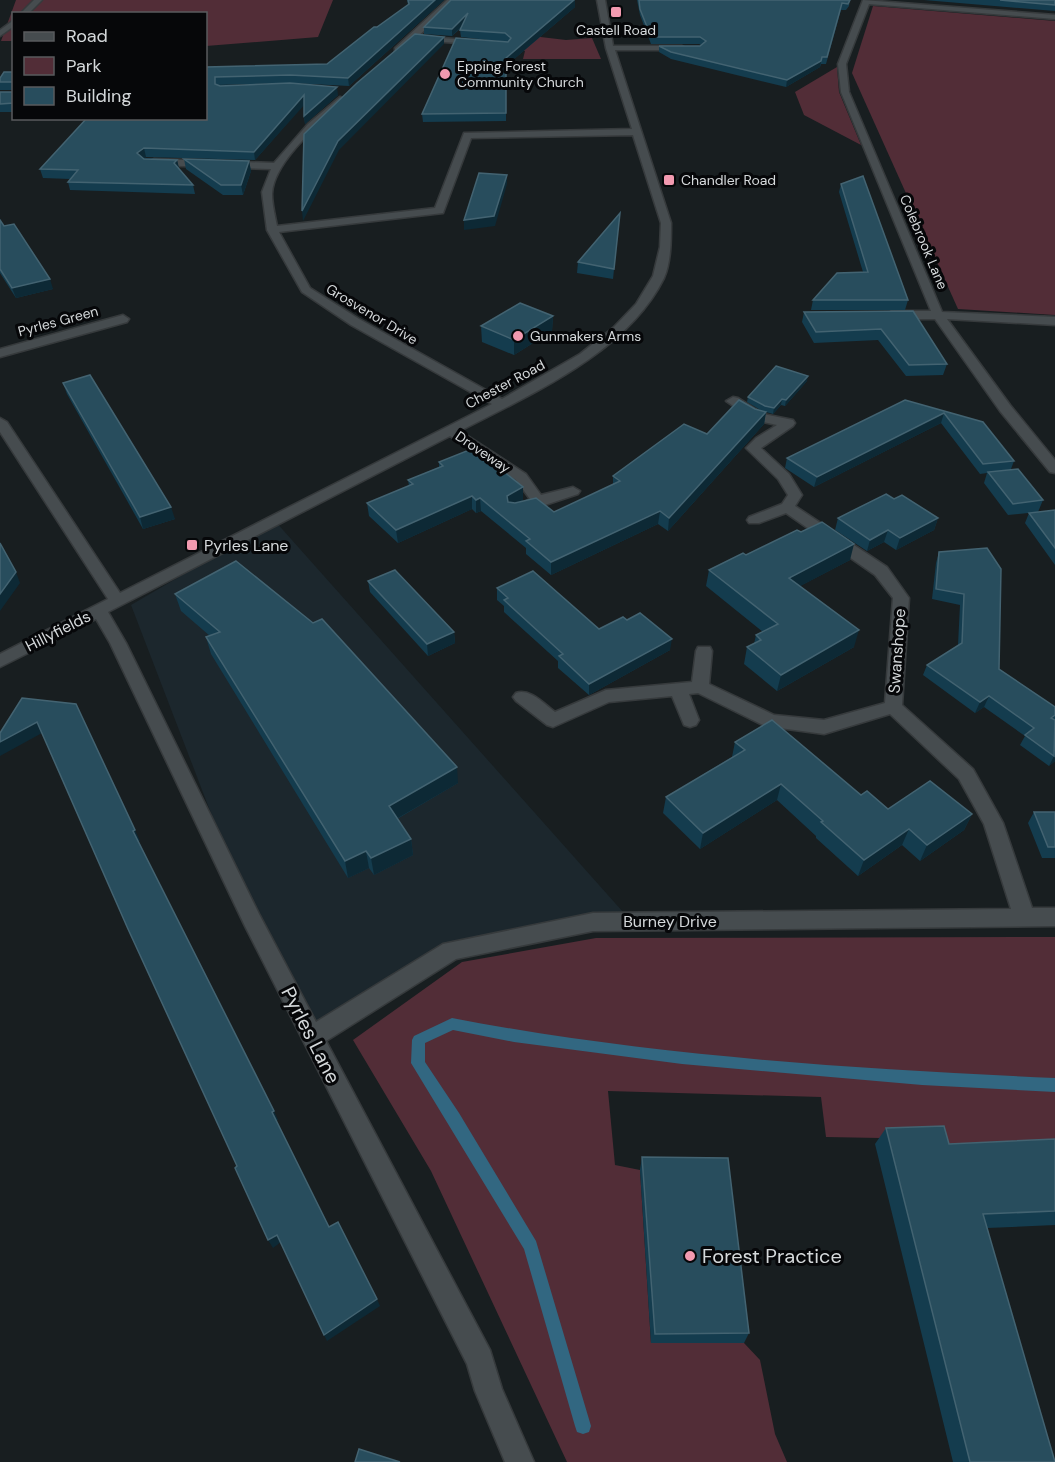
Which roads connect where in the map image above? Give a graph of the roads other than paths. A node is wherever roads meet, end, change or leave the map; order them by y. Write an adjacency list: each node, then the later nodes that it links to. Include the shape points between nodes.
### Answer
1 (38, 0): 5 (street)
2 (452, 0): 9 (street)
3 (601, 0): 11 (street, Chester Road)
4 (863, 2): 6 (street); 20 (street, Colebrook Lane, via 842,64 845,92)
5 (25, 12)
6 (1055, 17)
7 (12, 24): 8 (street)
8 (0, 34)
9 (413, 38): 10 (street); 13 (street)
10 (485, 43)
11 (610, 48): 12 (street); 15 (street, Chester Road)
12 (688, 48)
13 (386, 60)
14 (338, 90): 17 (street, Grosvenor Drive, via 350,91 311,126)
15 (636, 132): 18 (street, via 467,135 439,211); 25 (street, Chester Road, via 666,223 659,276 640,306 616,331 584,357)
16 (146, 162): 17 (street)
17 (277, 166): 18 (street, Grosvenor Drive, via 267,192)
18 (272, 230): 25 (street, Grosvenor Drive, via 306,290 355,322)
19 (881, 315): 20 (street)
20 (938, 315): 22 (street); 28 (street, Colebrook Lane)
21 (123, 319): 23 (street, Pyrles Green)
22 (1055, 321)
23 (0, 352)
24 (733, 401): 31 (street, via 759,417 788,423 753,448 791,487 795,495)
25 (502, 404): 27 (street, Chester Road)
26 (0, 422): 34 (street, Pyrles Lane)
27 (450, 430): 30 (street, Droveway, via 521,477); 34 (street, Chester Road)
28 (1055, 469)
29 (573, 491): 30 (street)
30 (538, 501): 32 (street)
31 (787, 507): 33 (street); 40 (street, Swanshope, via 881,571 901,598)
32 (515, 511)
33 (754, 520)
34 (108, 605): 36 (street, Hillyfields); 44 (street, Pyrles Lane, via 118,643)
35 (704, 651): 37 (street)
36 (0, 661)
37 (700, 687): 38 (street); 40 (street, Swanshope, via 771,721 824,727)
38 (678, 689): 39 (street, via 606,696 554,720); 41 (street)
39 (522, 696)
40 (893, 707): 43 (street, Swanshope, via 966,774 993,823)
41 (690, 720)
42 (1055, 917): 43 (street, Burney Drive)
43 (1025, 918): 44 (street, Burney Drive, via 593,922 451,951)
44 (312, 1037): 45 (street, Pyrles Lane, via 480,1360)
45 (520, 1462)

